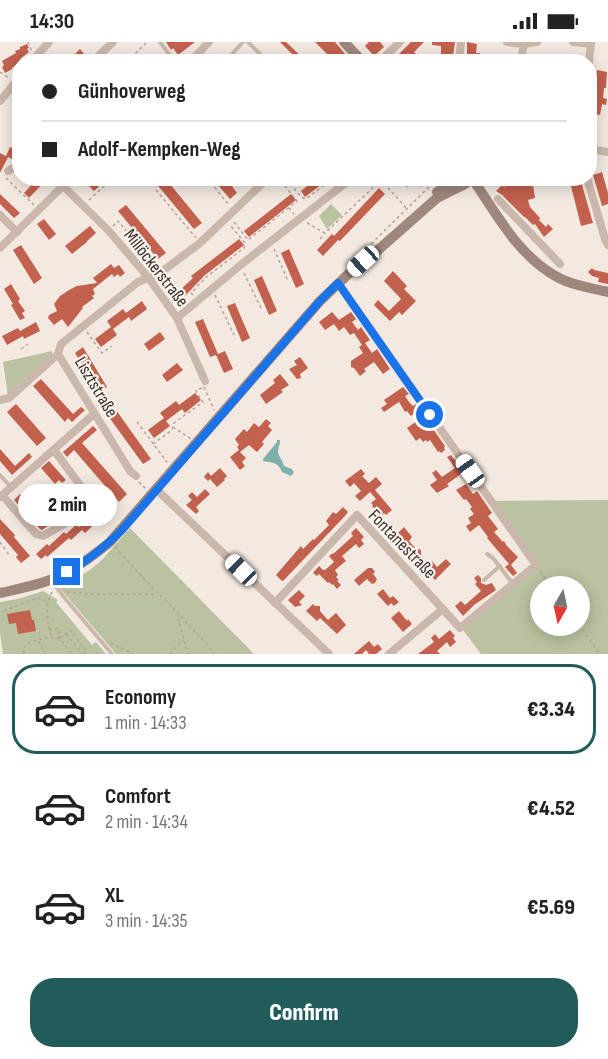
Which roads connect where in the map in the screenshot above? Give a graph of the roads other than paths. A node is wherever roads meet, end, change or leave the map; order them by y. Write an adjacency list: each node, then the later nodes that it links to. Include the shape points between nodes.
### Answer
1 (49, 42): 14 (street)
2 (113, 42): 15 (street)
3 (159, 42): 16 (lane)
4 (209, 42): 17 (street)
5 (243, 42): 18 (lane)
6 (248, 42): 19 (lane)
7 (344, 42): 20 (main road)
8 (400, 42): 21 (street)
9 (507, 42): 12 (street)
10 (537, 42): 12 (street)
11 (573, 42): 13 (street)
12 (524, 43)
13 (591, 43)
14 (38, 54)
15 (100, 54)
16 (169, 54)
17 (198, 54)
18 (232, 54)
19 (260, 54)
20 (355, 54)
21 (387, 54)
22 (12, 87): 23 (street)
23 (0, 101)
24 (63, 186): 33 (street); 40 (street, Millöckerstraße)
25 (260, 186): 40 (street, Lisztstraße, via 200,243 160,273)
26 (342, 186): 43 (street)
27 (446, 186): 37 (main road, via 366,254)
28 (461, 186): 37 (main road, via 437,198)
29 (477, 186): 39 (main road, via 516,243)
30 (589, 186): 34 (street)
31 (498, 199): 36 (street)
32 (0, 215): 33 (street)
33 (17, 232): 35 (street)
34 (608, 244)
35 (0, 248)
36 (550, 253): 38 (street); 39 (street)
37 (363, 261): 41 (main road)
38 (560, 264)
39 (539, 265): 42 (main road, via 560,279)
40 (148, 277): 43 (street, Millöckerstraße); 44 (street, Lisztstraße, via 61,344)
41 (338, 283): 52 (main road); 58 (street, Fontanestraße, via 536,565)
42 (608, 292)
43 (177, 318): 45 (street, Millöckerstraße)
44 (58, 354): 46 (street, via 9,398); 47 (street, Lisztstraße)
45 (205, 384)
46 (0, 400)
47 (94, 414): 48 (street); 50 (street, Lisztstraße)
48 (54, 450): 51 (street); 53 (street, via 91,500 90,506 43,536 36,534)
49 (0, 475): 51 (lane)
50 (135, 476)
51 (11, 487): 53 (street)
52 (155, 492): 57 (main road, via 110,542); 60 (street)
53 (1, 496)
54 (487, 554): 55 (lane)
55 (500, 566): 56 (lane); 58 (lane)
56 (484, 580)
57 (53, 583): 59 (main road); 62 (lane)
58 (514, 584): 61 (street, Fontanestraße, via 460,628)
59 (0, 593)
60 (274, 603): 61 (street, Fontanestraße, via 357,515); 63 (street)
61 (443, 609): 64 (street)
62 (112, 654)
63 (329, 654)
64 (389, 654)

